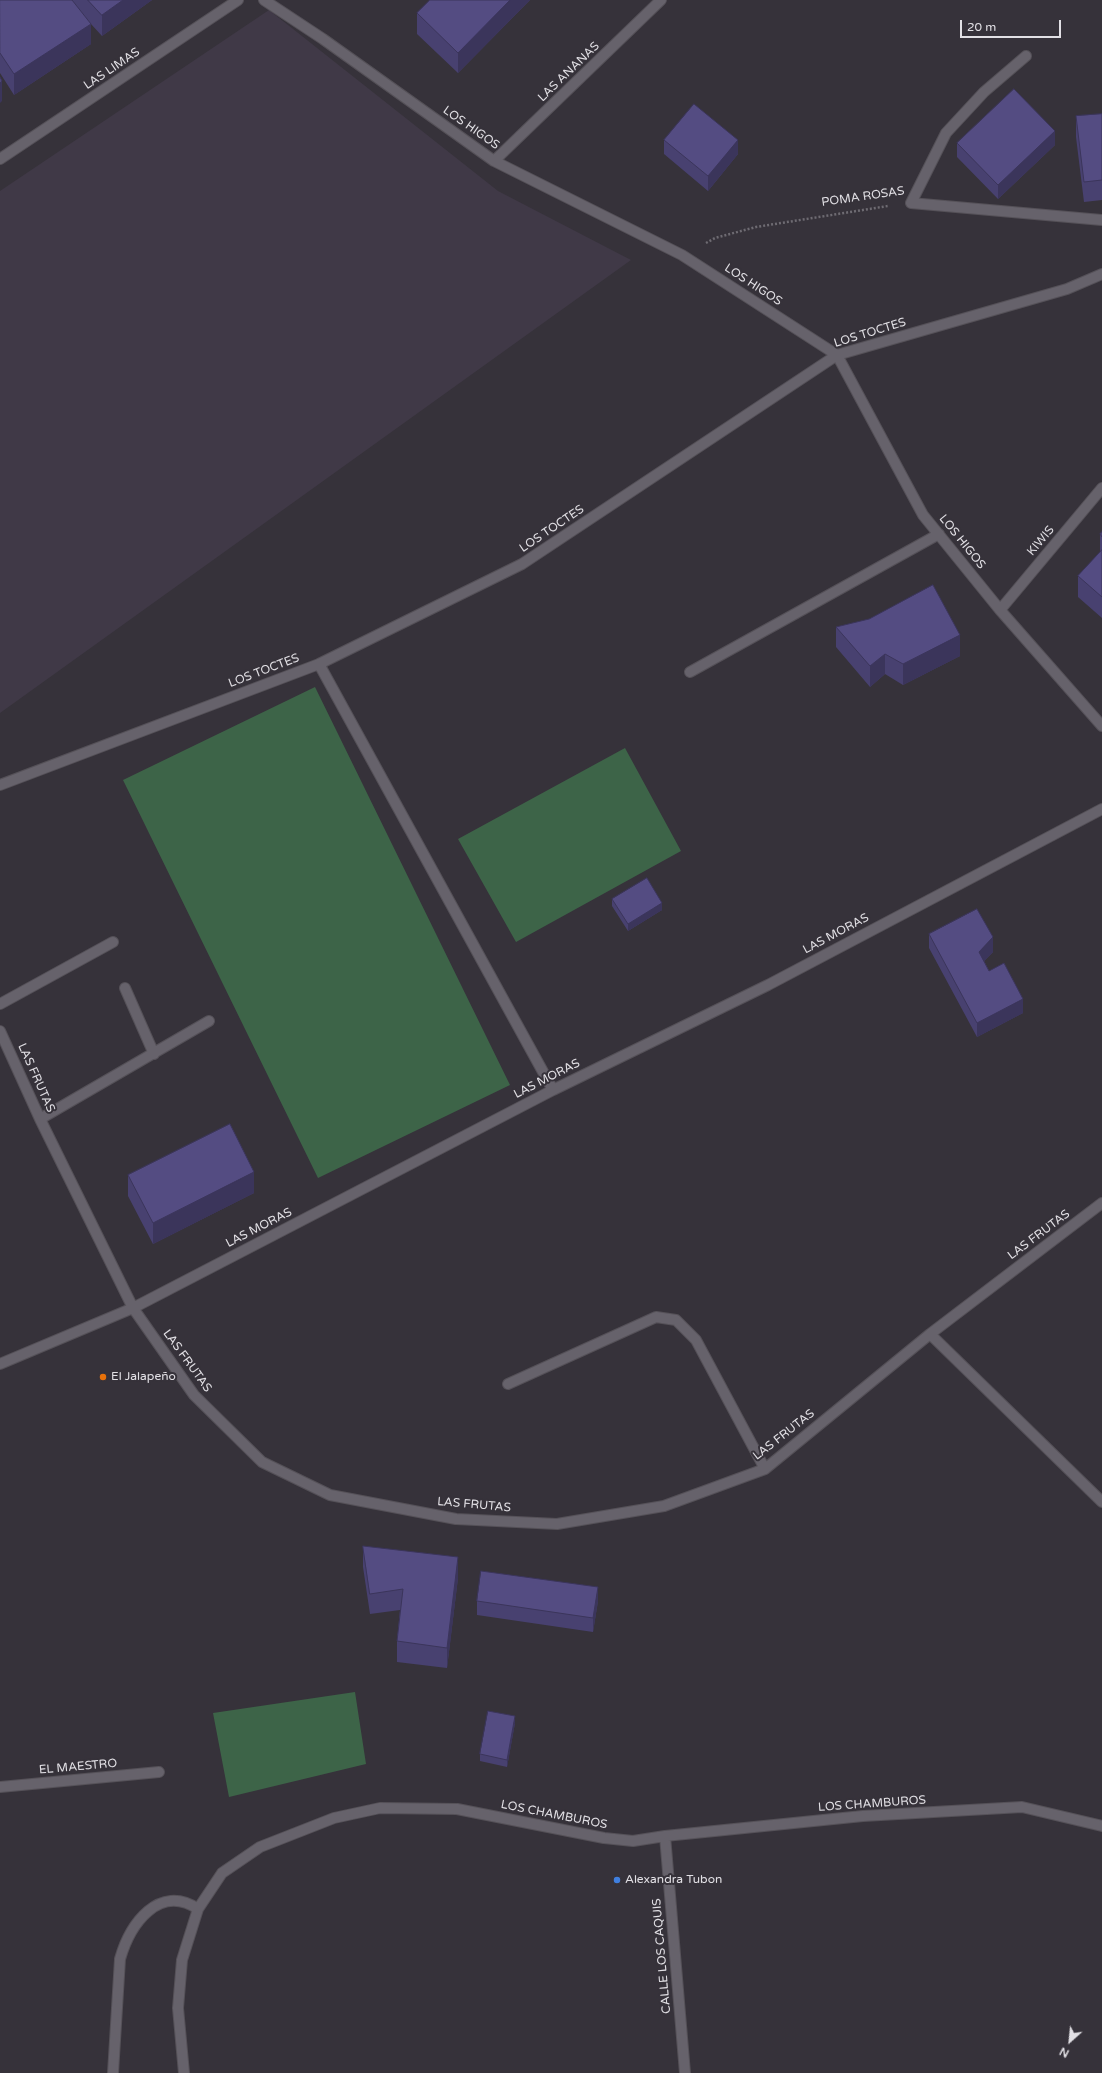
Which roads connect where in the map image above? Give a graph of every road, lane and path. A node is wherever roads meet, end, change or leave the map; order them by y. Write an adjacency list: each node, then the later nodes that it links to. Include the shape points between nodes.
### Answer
1 (238, 0): 5 (street, LAS LIMAS)
2 (264, 0): 6 (street, LOS HIGOS)
3 (661, 0): 6 (street, LAS ANANAS)
4 (1026, 56): 7 (street, via 984,92 946,133)
5 (0, 159)
6 (494, 161): 9 (street, LOS HIGOS)
7 (911, 203): 8 (street, POMA ROSAS); 9 (path, POMA ROSAS, via 756,227 715,238)
8 (1102, 220)
9 (682, 255): 11 (street, LOS HIGOS)
10 (1102, 274): 11 (street, LOS TOCTES, via 1067,289)
11 (837, 355): 13 (street, LOS HIGOS, via 923,515); 15 (street, LOS TOCTES, via 522,564)
12 (1102, 488): 14 (street, KIWIS)
13 (939, 534): 14 (street, LOS HIGOS); 16 (street)
14 (1000, 610): 17 (street, LOS HIGOS)
15 (319, 664): 18 (street, LOS TOCTES); 26 (street)
16 (690, 672)
17 (1102, 726)
18 (0, 785)
19 (1102, 809): 26 (street, LAS MORAS, via 768,985)
20 (113, 942): 22 (street)
21 (125, 988): 25 (street)
22 (0, 1004)
23 (209, 1021): 25 (street)
24 (0, 1031): 27 (street, LAS FRUTAS)
25 (154, 1054): 27 (street)
26 (553, 1090): 29 (street, LAS MORAS)
27 (40, 1120): 29 (street, LAS FRUTAS)
28 (1102, 1203): 30 (street, LAS FRUTAS)
29 (134, 1308): 31 (street, LAS MORAS); 33 (street, LAS FRUTAS, via 194,1395 262,1462 330,1496 456,1519 557,1524 664,1506)
30 (930, 1334): 33 (street, LAS FRUTAS); 34 (street)
31 (0, 1364)
32 (508, 1384): 33 (street, via 656,1317 676,1320 696,1340)
33 (765, 1469)
34 (1102, 1502)
35 (159, 1772): 36 (street, EL MAESTRO)
36 (0, 1787)
37 (1102, 1826): 38 (street, LOS CHAMBUROS, via 1022,1807 863,1816)
38 (665, 1836): 39 (street, LOS CHAMBUROS, via 633,1841 604,1838 457,1809 380,1808 334,1818 260,1847 222,1873); 42 (street, CALLE LOS CAQUIS)
39 (198, 1909): 40 (street, via 179,1900 168,1901 142,1916 130,1933 120,1959); 41 (street, LOS CHAMBUROS, via 181,1968 178,2008)
40 (113, 2073)
41 (184, 2073)
42 (685, 2073)

